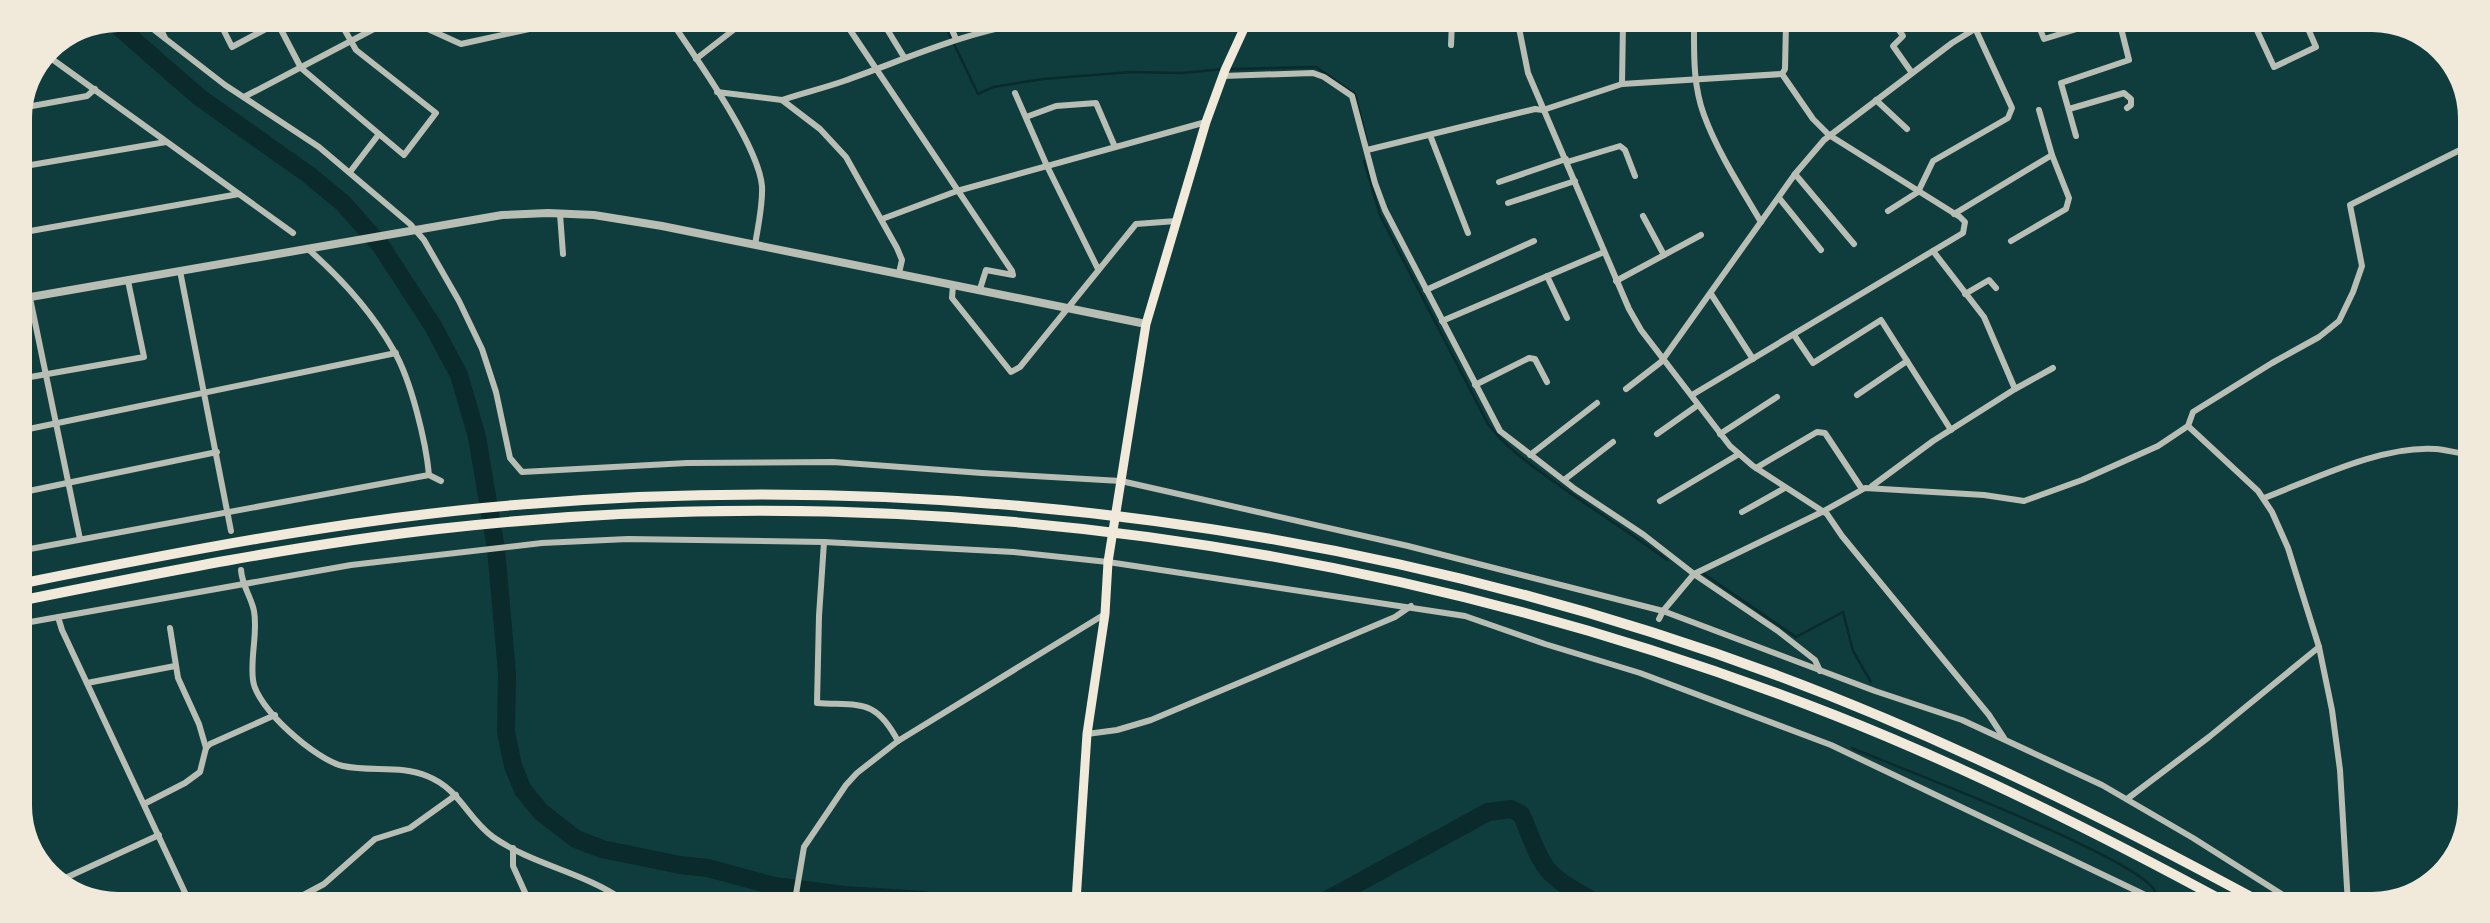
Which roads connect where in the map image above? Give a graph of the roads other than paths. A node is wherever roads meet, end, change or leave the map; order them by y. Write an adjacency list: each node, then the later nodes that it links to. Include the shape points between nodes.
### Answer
1 (155, 31): 30 (street)
2 (162, 31): 30 (street)
3 (224, 31): 4 (street, via 232,47)
4 (260, 31)
5 (282, 31): 37 (street)
6 (345, 31): 32 (street)
7 (370, 31): 32 (street)
8 (432, 31): 9 (street, via 461,44)
9 (520, 31)
10 (678, 31): 35 (street)
11 (732, 31): 35 (street)
12 (851, 31): 38 (street)
13 (888, 31): 34 (street)
14 (952, 31): 31 (street)
15 (983, 31): 31 (street)
16 (1243, 31): 39 (main road)
17 (1452, 31): 33 (street)
18 (1520, 31): 53 (street)
19 (1623, 31): 43 (street)
20 (1694, 31): 42 (street)
21 (1786, 31): 41 (street)
22 (1900, 31): 40 (street, via 1903,36 1893,46)
23 (1971, 31): 40 (street)
24 (1976, 31): 76 (street, via 2012,108 2008,118 1933,161)
25 (2041, 31): 26 (street, via 2044,39)
26 (2070, 31)
27 (2122, 31): 52 (street, via 2129,60 2062,83)
28 (2257, 31): 29 (street, via 2274,67 2316,47)
29 (2309, 31)
30 (166, 40): 47 (street)
31 (956, 40): 34 (street)
32 (350, 41): 37 (street); 58 (street, via 436,113 404,155)
33 (1451, 45)
34 (904, 57): 38 (street)
35 (696, 59): 45 (street)
36 (54, 60): 44 (street)
37 (300, 68): 47 (street); 58 (street)
38 (876, 68): 48 (street); 75 (street)
39 (1225, 70): 56 (main road); 64 (street, via 1324,77 1354,99)
40 (1912, 73): 49 (street)
41 (1782, 74): 42 (street); 60 (street)
42 (1695, 78): 43 (street); 86 (street, via 1704,115)
43 (1622, 84): 53 (street)
44 (94, 89): 50 (street, via 87,96); 62 (street)
45 (717, 92): 48 (street); 95 (street, via 755,158 760,176)
46 (1015, 93): 55 (street)
47 (244, 97): 70 (street)
48 (782, 100): 84 (street, via 834,142)
49 (1876, 100): 57 (street); 60 (street)
50 (33, 106)
51 (2126, 108): 52 (street, via 2132,99 2124,93)
52 (2069, 109): 61 (street)
53 (1542, 110): 59 (street); 67 (street)
54 (2039, 110): 66 (street)
55 (1026, 117): 63 (street, via 1056,106 1096,103); 69 (street)
56 (1206, 122): 63 (street); 85 (main road)
57 (1907, 129)
58 (379, 134): 70 (street)
59 (1430, 135): 64 (street); 90 (street)
60 (1829, 135): 71 (street); 76 (street)
61 (2076, 136)
62 (166, 142): 68 (street); 77 (street)
63 (1115, 147): 69 (street)
64 (1367, 150): 111 (street, via 1385,210)
65 (2458, 151): 139 (street, via 2350,205 2362,266 2339,321 2193,412)
66 (2052, 155): 82 (street); 93 (street, via 2069,198 2066,209)
67 (1566, 161): 72 (street, via 1620,146); 73 (street); 74 (street)
68 (32, 165)
69 (1047, 166): 75 (street); 102 (street)
70 (350, 172): 87 (street)
71 (1795, 174): 78 (street); 94 (street)
72 (1635, 176)
73 (1499, 181)
74 (1574, 181): 79 (street); 99 (street)
75 (957, 191): 84 (street); 110 (street, via 1013,275 986,270)
76 (1918, 191): 80 (street); 82 (street)
77 (239, 194): 88 (street); 89 (street)
78 (1779, 198): 86 (street); 97 (street)
79 (1508, 203)
80 (1888, 211)
81 (560, 214): 87 (street, via 502,215); 95 (street, via 594,215); 100 (street)
82 (1954, 214): 98 (street, via 1965,222 1963,233)
83 (1643, 216): 101 (street)
84 (882, 219): 104 (street, via 902,260)
85 (1176, 221): 102 (street, via 1136,224); 119 (main road)
86 (1761, 222): 112 (street)
87 (412, 230): 96 (street); 153 (street, via 424,240 482,349 510,458 522,472 687,463 833,462)
88 (32, 231)
89 (293, 233)
90 (1468, 233)
91 (1701, 235): 101 (street)
92 (1534, 241): 111 (street)
93 (2011, 241)
94 (1854, 244)
95 (755, 245): 104 (street)
96 (308, 249): 103 (street); 121 (street, via 359,299)
97 (1821, 250)
98 (1933, 251): 113 (street); 120 (street)
99 (1604, 252): 105 (street); 107 (street)
100 (563, 254)
101 (1664, 255): 107 (street)
102 (1098, 269): 116 (street)
103 (180, 271): 106 (street); 132 (street)
104 (899, 273): 108 (street)
105 (1547, 276): 117 (street); 118 (street)
106 (128, 281): 114 (street); 126 (street, via 144,357)
107 (1616, 281): 122 (street, via 1641,330)
108 (953, 285): 110 (street); 116 (street, via 952,298 1011,372)
109 (1996, 288): 113 (street, via 1989,280)
110 (979, 289): 116 (street)
111 (1426, 290): 118 (street)
112 (1710, 295): 122 (street); 123 (street)
113 (1965, 295): 131 (street, via 1984,317)
114 (32, 297)
115 (32, 302): 126 (street)
116 (1068, 307): 119 (street)
117 (1567, 318)
118 (1443, 321): 129 (street)
119 (1146, 324): 153 (main road)
120 (1794, 335): 123 (street); 124 (street, via 1814,363 1881,320)
121 (396, 353): 132 (street); 150 (street, via 421,428)
122 (1664, 358): 130 (street); 133 (street)
123 (1753, 359): 133 (street)
124 (1907, 361): 134 (street); 141 (street)
125 (2053, 368): 131 (street)
126 (46, 374): 127 (street); 138 (street)
127 (32, 377)
128 (1547, 382): 129 (street, via 1535,359 1528,358)
129 (1475, 385): 148 (street, via 1500,431)
130 (1626, 389)
131 (2015, 389): 141 (street)
132 (204, 393): 138 (street); 145 (street)
133 (1692, 395): 137 (street)
134 (1857, 395)
135 (1777, 397): 143 (street)
136 (1597, 403): 148 (street)
137 (1698, 405): 142 (street); 143 (street)
138 (57, 423): 140 (street); 154 (street)
139 (2188, 426): 155 (street, via 2158,446 2024,501); 159 (street)
140 (32, 428)
141 (1951, 430): 155 (street)
142 (1657, 434)
143 (1720, 434): 147 (street)
144 (1612, 442): 151 (street)
145 (217, 452): 154 (street); 163 (street)
146 (2458, 452): 159 (street, via 2408,450 2377,456)
147 (1739, 454): 149 (street); 160 (street)
148 (1530, 455): 151 (street)
149 (1756, 468): 156 (street); 157 (street, via 1818,432 1825,433)
150 (429, 475): 152 (street); 163 (street)
151 (1564, 480): 170 (street)
152 (441, 481)
153 (1121, 481): 168 (main road); 175 (street, via 1408,546)
154 (69, 483): 158 (street); 165 (street)
155 (1872, 486): 157 (street)
156 (1786, 488): 161 (street); 162 (street)
157 (1862, 489): 162 (street)
158 (32, 490)
159 (2264, 498): 181 (street, via 2288,548)
160 (1660, 501)
161 (1742, 512)
162 (1822, 512): 170 (street); 189 (street)
163 (229, 513): 164 (street); 165 (street)
164 (231, 531)
165 (80, 539): 167 (street)
166 (824, 542): 168 (street); 172 (street, via 628,538 542,543); 190 (street, via 817,703 871,707)
167 (32, 548)
168 (1108, 562): 174 (street); 176 (main road)
169 (241, 570): 172 (street)
170 (1694, 574): 175 (street); 184 (street, via 1815,660)
171 (32, 582): 206 (highway, via 285,534 438,512 649,496 795,494 948,501 1133,518 1388,562 1587,613 1689,645 1787,679 1952,747)
172 (242, 583): 177 (street); 187 (street, via 254,612 254,688)
173 (32, 598): 205 (highway, via 342,541 442,528 651,513 796,511 947,517 1132,535 1385,578 1673,657 1837,716 1944,761)
174 (1411, 606): 185 (street, via 1465,616); 188 (street, via 1395,617 1151,720)
175 (1663, 611): 178 (street); 184 (street)
176 (1105, 614): 188 (main road); 190 (street)
177 (58, 617): 179 (street); 186 (street)
178 (1659, 619)
179 (32, 622)
180 (170, 628): 183 (street)
181 (2319, 647): 193 (street); 208 (street, via 2340,770)
182 (1643, 665): 185 (street)
183 (175, 666): 186 (street); 191 (street)
184 (1821, 671): 189 (street)
185 (1640, 673): 204 (street, via 1831,745)
186 (87, 683): 194 (street)
187 (275, 715): 191 (street); 192 (street, via 313,751 335,764 418,773)
188 (1087, 734): 203 (main road)
189 (2004, 738): 193 (street)
190 (898, 741): 202 (street, via 846,785 807,841)
191 (206, 748): 194 (street, via 200,772)
192 (456, 795): 196 (street, via 490,833); 199 (street, via 410,828 380,835)
193 (2127, 799): 207 (street)
194 (144, 804): 195 (street)
195 (159, 835): 197 (street); 198 (street)
196 (513, 848): 200 (street, via 513,866); 201 (street)
197 (69, 876)
198 (185, 892)
199 (309, 892)
200 (524, 892)
201 (610, 892)
202 (796, 892)
203 (1077, 892)
204 (2139, 892)
205 (2206, 892)
206 (2239, 892)
207 (2278, 892)
208 (2347, 892)

